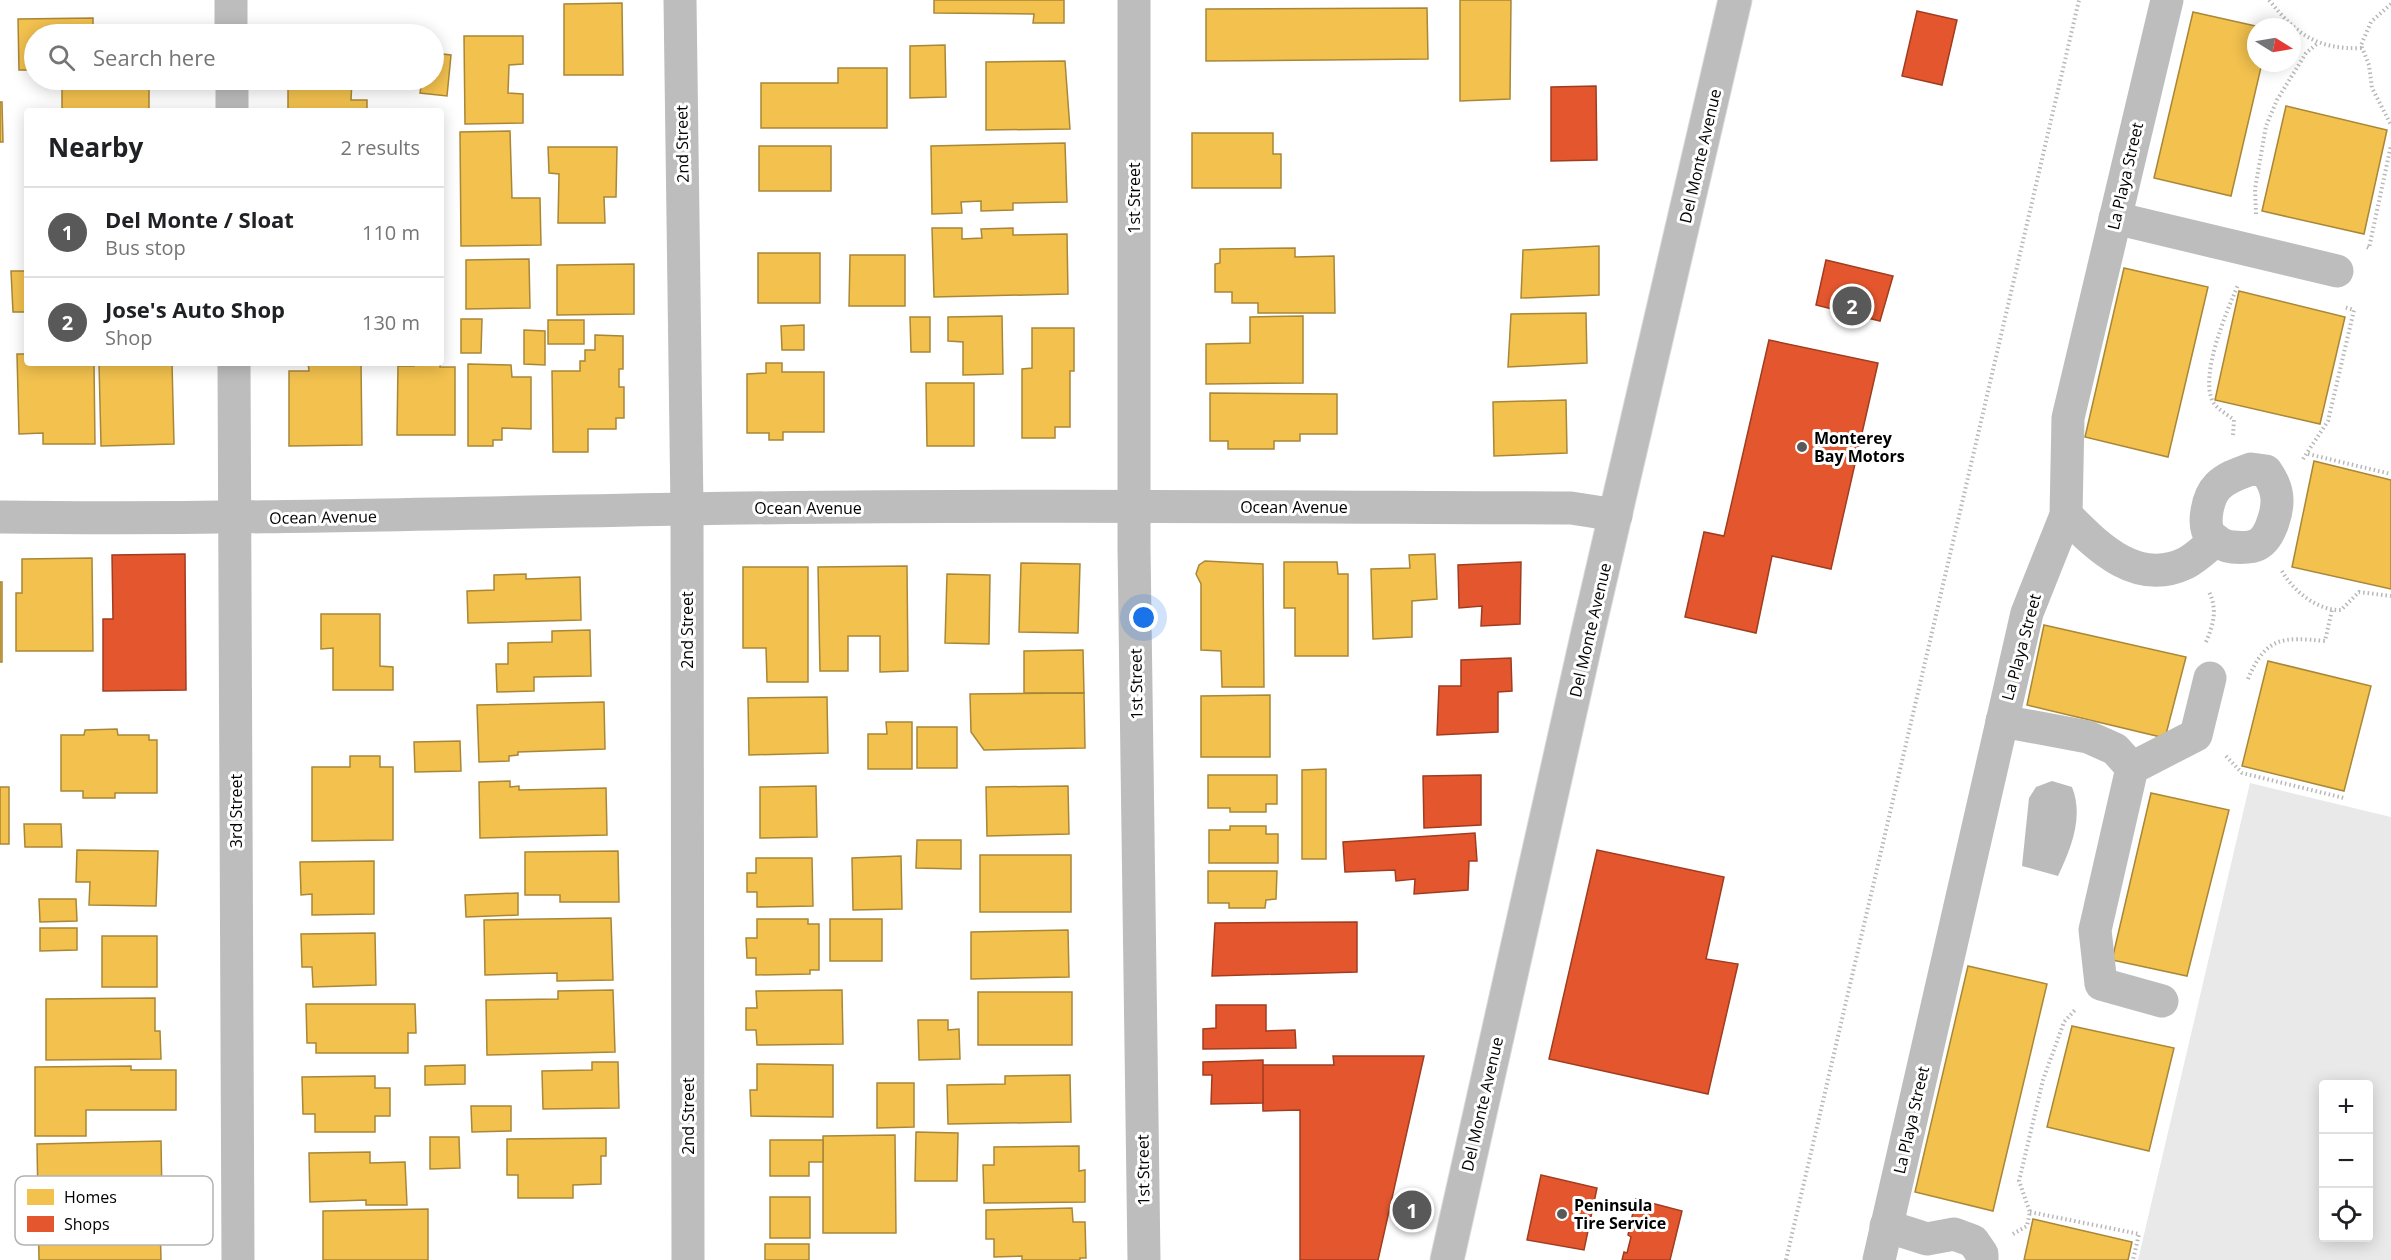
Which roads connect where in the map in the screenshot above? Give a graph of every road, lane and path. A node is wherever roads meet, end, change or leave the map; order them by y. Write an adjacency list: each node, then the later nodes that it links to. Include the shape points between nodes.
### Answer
1 (231, 0): 9 (street)
2 (680, 0): 25 (street, 2nd Street)
3 (1134, 0): 24 (street, 1st Street)
4 (1735, 0): 26 (street, Del Monte Avenue)
5 (2079, 0): 48 (path)
6 (2167, 0): 16 (street, La Playa Street)
7 (2269, 0): 10 (path, via 2304,36)
8 (2391, 4): 11 (path, via 2371,22)
9 (231, 24)
10 (2318, 43): 11 (path); 17 (path, via 2306,53 2266,126 2255,189 2256,227)
11 (2362, 48): 14 (path, via 2372,88)
12 (232, 90): 13 (street)
13 (232, 108)
14 (2391, 125)
15 (2391, 145): 18 (path, via 2369,248 2344,244)
16 (2115, 218): 17 (street); 27 (street, La Playa Street, via 2068,418)
17 (2248, 250): 18 (street); 20 (path, via 2224,315 2210,374 2214,405 2234,420)
18 (2337, 271): 21 (path, via 2330,303 2354,310 2328,421)
19 (234, 366): 29 (street, 3rd Street)
20 (2230, 439)
21 (2308, 454): 22 (path); 23 (path)
22 (2391, 474)
23 (2273, 481): 30 (street, via 2277,488 2275,516); 31 (street, via 2266,471 2251,470 2217,486 2208,507)
24 (1134, 505): 25 (street, Ocean Avenue); 26 (street, Ocean Avenue, via 1571,508); 46 (street, 1st Street)
25 (687, 509): 29 (street, Ocean Avenue); 45 (street, 2nd Street)
26 (1616, 514): 47 (street, Del Monte Avenue)
27 (2066, 515): 31 (street, via 2100,550 2147,571 2167,570); 35 (street, La Playa Street, via 2027,613)
28 (0, 517): 29 (street, Ocean Avenue)
29 (236, 519): 44 (street, 3rd Street)
30 (2264, 539): 31 (street, via 2250,549 2227,546); 33 (path, via 2286,578 2302,595)
31 (2203, 550): 34 (path, via 2215,617 2201,652)
32 (2391, 596): 33 (path, via 2359,592 2341,610)
33 (2332, 610): 34 (path, via 2325,641 2292,638 2272,643 2257,657 2246,683)
34 (2210, 678): 36 (street)
35 (2002, 721): 37 (street, via 2088,737 2115,749); 42 (street, La Playa Street)
36 (2196, 735): 37 (street); 38 (path, via 2228,756 2242,773)
37 (2132, 768): 39 (street, via 2095,930)
38 (2344, 798)
39 (2101, 984): 40 (street); 41 (path, via 2064,1022 2043,1080 2019,1181)
40 (2162, 1001)
41 (2030, 1212): 43 (path, via 2027,1226); 50 (path, via 2139,1234)
42 (1886, 1226): 43 (street, via 1927,1239 1954,1234 1973,1241); 49 (street, La Playa Street)
43 (1982, 1257)
44 (238, 1260)
45 (688, 1260)
46 (1144, 1260)
47 (1447, 1260)
48 (1786, 1260)
49 (1879, 1260)
50 (2133, 1260)

